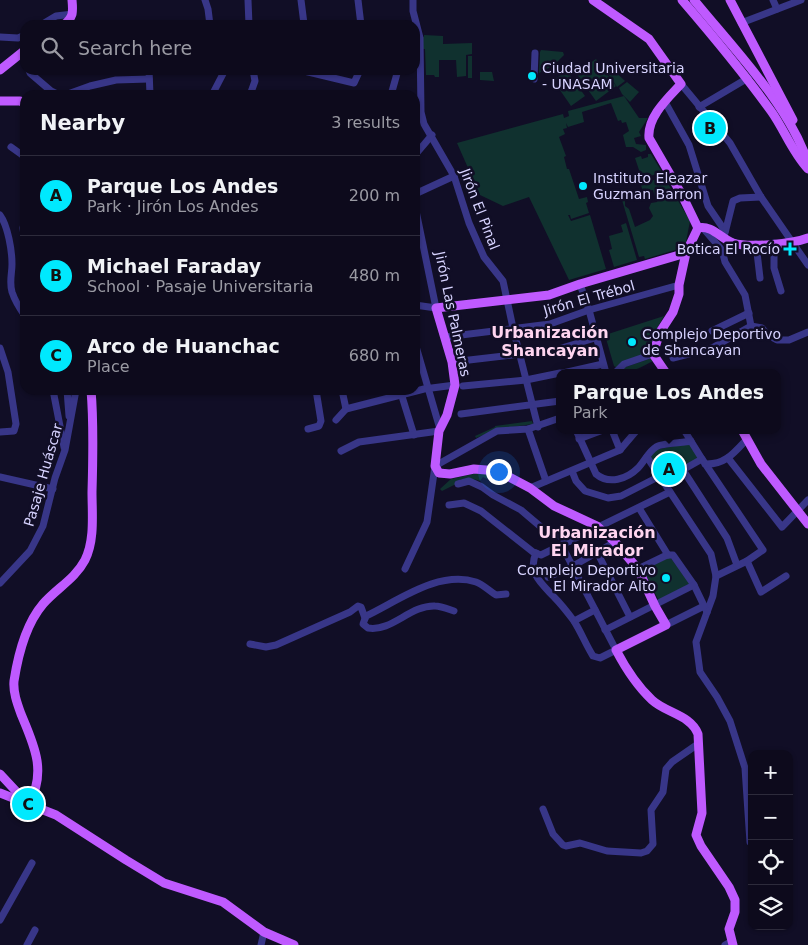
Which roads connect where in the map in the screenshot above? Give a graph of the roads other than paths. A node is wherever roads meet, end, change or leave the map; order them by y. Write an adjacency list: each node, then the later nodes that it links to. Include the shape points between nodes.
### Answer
1 (72, 0): 14 (main road)
2 (205, 0): 17 (street)
3 (248, 0): 18 (street)
4 (301, 0): 19 (street)
5 (358, 0): 20 (street)
6 (413, 0): 21 (street, Jirón El Pinal)
7 (593, 0): 39 (main road, via 649,40)
8 (682, 0): 36 (main road)
9 (694, 0): 36 (main road)
10 (730, 0): 22 (main road)
11 (774, 0): 13 (street)
12 (801, 0): 13 (street)
13 (777, 9): 22 (street)
14 (73, 14): 15 (street); 16 (main road)
15 (49, 20)
16 (69, 20)
17 (210, 20)
18 (249, 20)
19 (303, 20)
20 (360, 20)
21 (415, 20)
22 (741, 23): 53 (main road, via 785,103)
23 (0, 37): 24 (street)
24 (20, 37)
25 (534, 53): 38 (street)
26 (20, 54): 27 (main road)
27 (0, 70)
28 (32, 75): 40 (street)
29 (149, 75): 37 (street)
30 (222, 75): 43 (street)
31 (254, 75): 44 (street)
32 (321, 75): 33 (street, via 354,83)
33 (358, 75)
34 (397, 75): 45 (street)
35 (418, 75): 46 (street, Jirón El Pinal)
36 (750, 75): 50 (street); 53 (main road, via 769,91); 57 (main road)
37 (149, 79): 41 (street, via 116,80); 42 (street)
38 (534, 79)
39 (681, 84): 49 (main road); 50 (street)
40 (50, 90)
41 (79, 90)
42 (150, 90)
43 (214, 90)
44 (252, 90)
45 (393, 90)
46 (418, 90)
47 (0, 101): 48 (main road)
48 (20, 101)
49 (665, 102): 63 (main road, via 651,121 649,138); 65 (street, via 689,145 708,206)
50 (699, 107): 61 (street, via 730,143)
51 (420, 116): 52 (street, Jirón El Pinal)
52 (432, 135): 55 (street); 59 (street, Jirón El Pinal)
53 (802, 146): 57 (main road)
54 (11, 147): 56 (street)
55 (420, 149)
56 (20, 153)
57 (804, 162): 58 (main road)
58 (808, 169)
59 (454, 176): 60 (street); 76 (street, Jirón El Pinal, via 469,223 484,258 503,281)
60 (420, 192)
61 (761, 197): 65 (street, via 733,201); 67 (street)
62 (0, 215): 78 (street, via 8,234 12,292)
63 (700, 226): 65 (main road); 70 (main road); 81 (street, via 722,250 725,262 745,295)
64 (420, 230): 79 (street, Jirón Las Palmeras)
65 (725, 234): 69 (main road, via 734,243)
66 (808, 238): 67 (main road)
67 (792, 242): 68 (main road); 71 (street)
68 (774, 243): 69 (main road); 75 (street, via 774,268)
69 (756, 244): 72 (street)
70 (686, 253): 73 (main road); 74 (main road)
71 (808, 265)
72 (760, 278)
73 (580, 284): 76 (main road, via 549,295); 80 (street)
74 (679, 284): 80 (street, Jirón El Trébol); 89 (main road, via 673,312 660,332)
75 (781, 290)
76 (507, 301): 79 (main road); 83 (street, Jirón El Pinal)
77 (420, 306): 79 (street)
78 (20, 307)
79 (436, 308): 86 (main road, Jirón Las Palmeras)
80 (589, 310): 83 (street, Jirón El Trébol, via 550,324); 87 (street)
81 (749, 313): 82 (street); 84 (street)
82 (751, 326): 85 (street, via 762,328 777,340 788,340); 91 (street, via 712,348)
83 (513, 328): 86 (street, Jirón El Trébol); 90 (street, Jirón El Pinal)
84 (712, 332)
85 (808, 332)
86 (445, 337): 93 (main road, Jirón Las Palmeras)
87 (595, 338): 90 (street, via 555,350); 94 (street)
88 (0, 348): 123 (street, via 8,372 16,424 14,431)
89 (653, 354): 97 (street, via 624,364); 98 (main road)
90 (520, 355): 93 (street); 100 (street, Jirón El Pinal)
91 (673, 358)
92 (420, 360): 102 (street)
93 (452, 362): 101 (main road, Jirón Las Palmeras)
94 (603, 364): 95 (street); 96 (street)
95 (580, 369)
96 (605, 369)
97 (619, 369)
98 (663, 369)
99 (556, 374): 100 (street)
100 (526, 380): 101 (street); 113 (street, Jirón El Pinal)
101 (459, 386): 102 (street); 122 (main road, Jirón Las Palmeras)
102 (428, 388): 103 (street); 122 (street)
103 (420, 389)
104 (54, 395): 134 (street)
105 (67, 395): 118 (street)
106 (75, 395): 118 (street, Pasaje Huáscar)
107 (90, 395): 189 (main road, via 92,533 85,559 71,579 44,603 34,617 26,634 14,684 16,701 36,750 37,786)
108 (317, 395): 120 (street, via 321,421 319,426)
109 (343, 395): 114 (street)
110 (394, 395): 114 (street)
111 (402, 395): 130 (street)
112 (556, 402): 113 (street)
113 (532, 405): 115 (street); 119 (street, Jirón El Pinal)
114 (346, 409): 116 (street)
115 (460, 414)
116 (336, 420)
117 (556, 420): 119 (street)
118 (70, 427): 134 (street, Pasaje Huáscar)
119 (538, 427): 121 (street)
120 (308, 429)
121 (528, 429): 141 (street, via 497,431); 146 (street)
122 (439, 430): 130 (street); 141 (main road, Jirón Las Palmeras)
123 (0, 432)
124 (577, 434): 131 (street)
125 (592, 434): 131 (street)
126 (614, 434): 135 (street)
127 (634, 434): 135 (street)
128 (687, 434): 133 (street)
129 (745, 434): 132 (main road)
130 (414, 435): 136 (street, via 359,442)
131 (579, 439): 140 (street)
132 (748, 439): 138 (street); 154 (main road, via 760,464)
133 (691, 441): 137 (street, via 655,447); 139 (street)
134 (65, 450): 149 (street, Pasaje Huáscar)
135 (620, 450): 140 (street)
136 (341, 451)
137 (647, 457): 140 (street, via 633,473 609,481 596,474); 145 (street)
138 (728, 458): 139 (street, via 716,464); 154 (street, via 782,526)
139 (703, 462): 142 (street); 163 (street, via 763,550)
140 (590, 463): 143 (street)
141 (435, 466): 148 (main road, via 439,473 450,474 474,469 498,471); 166 (street, Jirón Las Palmeras, via 427,522)
142 (683, 470): 145 (street); 164 (street, via 726,538)
143 (572, 471): 145 (street, via 585,491 608,498 621,496); 146 (street)
144 (0, 477): 149 (street)
145 (662, 478): 150 (street)
146 (546, 481): 148 (street)
147 (458, 484): 157 (street, via 469,481 482,487 521,510 541,528)
148 (530, 488): 156 (main road, via 554,506)
149 (53, 489): 171 (street, Pasaje Huáscar, via 43,526 30,551)
150 (670, 492): 153 (street); 168 (street, via 711,554)
151 (808, 500): 154 (street)
152 (449, 505): 161 (street, via 464,503 481,511)
153 (639, 508): 156 (street); 162 (street)
154 (796, 510): 155 (main road)
155 (808, 524)
156 (597, 526): 157 (street); 158 (main road)
157 (570, 541): 159 (street)
158 (614, 542): 160 (street); 167 (main road)
159 (562, 546): 161 (street, via 542,555); 165 (street)
160 (597, 552): 165 (street); 178 (street)
161 (536, 553): 180 (street, via 533,563 539,583)
162 (668, 554): 167 (street); 172 (street, via 673,556)
163 (747, 561): 164 (street); 169 (street, via 762,592)
164 (737, 565): 168 (street)
165 (573, 566): 170 (street); 176 (street)
166 (404, 569)
167 (638, 569): 174 (main road)
168 (716, 576): 175 (street, via 713,596)
169 (786, 576)
170 (548, 577)
171 (0, 583)
172 (694, 585): 174 (street); 175 (street)
173 (506, 594): 179 (street, via 493,594 475,582 449,581 423,587)
174 (655, 606): 178 (street); 181 (main road)
175 (706, 609): 181 (street); 191 (street, via 696,642 700,672 730,721 746,768)
176 (595, 610): 180 (street); 182 (street)
177 (454, 611): 179 (street, via 437,606 424,607 376,628 364,626)
178 (630, 617): 182 (street)
179 (365, 618): 183 (street, via 359,606 276,645)
180 (574, 622): 184 (street, via 593,656 604,656)
181 (666, 625): 184 (main road)
182 (605, 630): 184 (street)
183 (250, 644)
184 (616, 650): 185 (main road, via 628,674 653,701 696,728)
185 (698, 744): 190 (street, via 666,769 663,792 651,810 654,840 647,851 607,851 580,843 563,845 553,834); 196 (main road, via 702,813 696,834 736,900 730,924)
186 (0, 774): 187 (main road)
187 (12, 785): 188 (main road, via 12,790); 189 (main road)
188 (2, 794): 189 (main road)
189 (29, 804): 195 (main road, via 56,815 164,883 223,902)
190 (543, 809)
191 (750, 840)
192 (32, 863): 193 (street)
193 (0, 920)
194 (35, 930): 197 (street)
195 (264, 932): 198 (street); 199 (main road)
196 (730, 944)
197 (27, 945)
198 (261, 945)
199 (294, 945)

